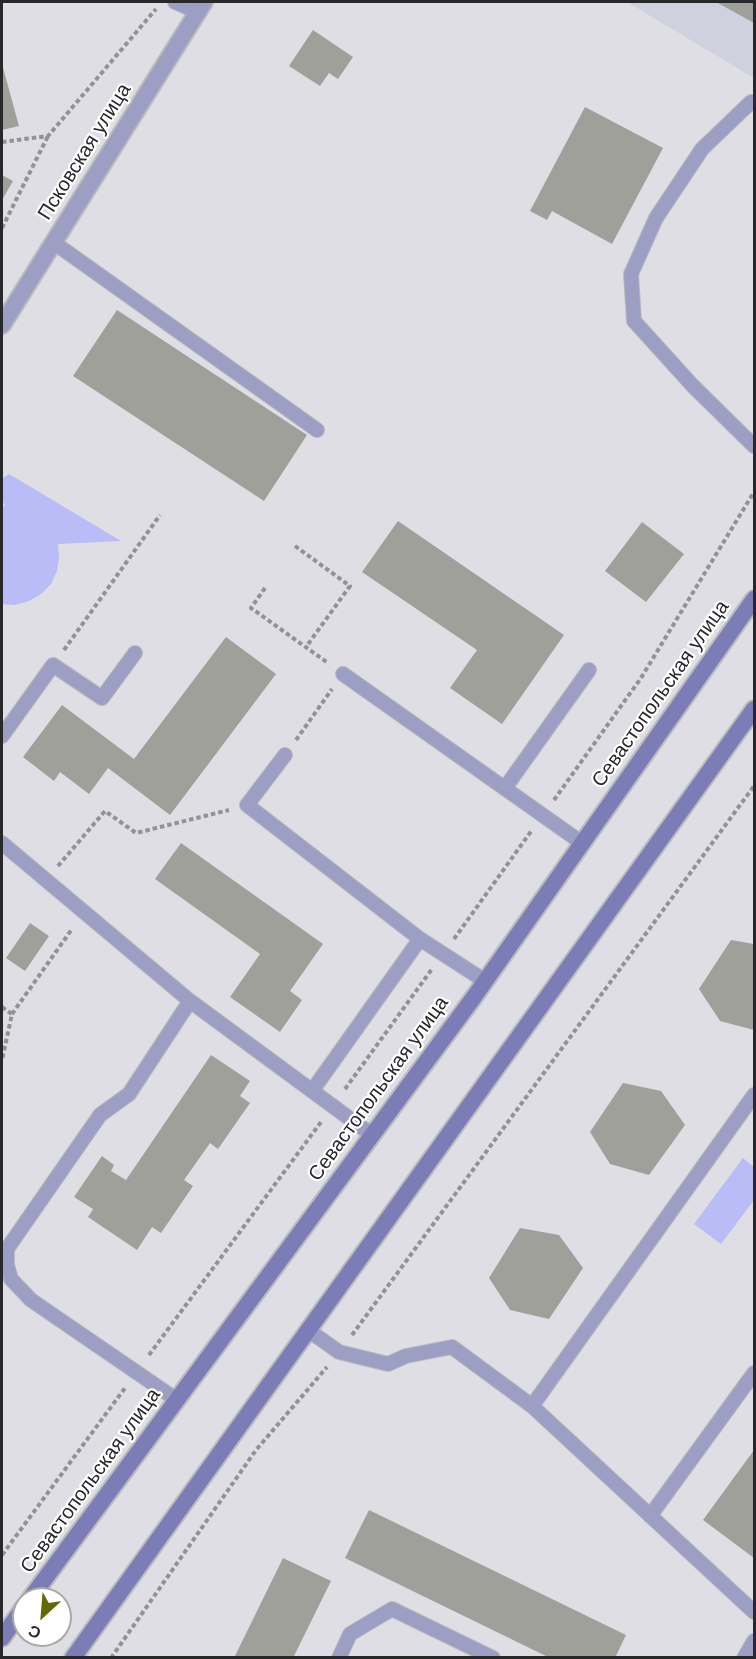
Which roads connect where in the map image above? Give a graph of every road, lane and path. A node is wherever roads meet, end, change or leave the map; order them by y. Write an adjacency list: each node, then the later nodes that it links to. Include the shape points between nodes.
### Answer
1 (163, 2): 5 (path)
2 (175, 2): 3 (lane)
3 (201, 7): 8 (street, Псковская улица)
4 (754, 102): 11 (lane, via 702,149 656,218 631,274 634,321)
5 (48, 136): 6 (path); 7 (path)
6 (2, 142)
7 (2, 228)
8 (53, 242): 9 (street, Псковская улица); 10 (lane)
9 (2, 325)
10 (317, 430)
11 (754, 446)
12 (754, 492): 28 (path, via 641,678)
13 (160, 514): 19 (path)
14 (295, 546): 17 (path, via 350,586)
15 (265, 588): 17 (path, via 251,608)
16 (754, 599): 30 (main road, Севастопольская улица)
17 (306, 647): 21 (path)
18 (135, 653): 19 (lane, via 102,699)
19 (53, 665): 23 (lane)
20 (589, 670): 26 (lane)
21 (343, 674): 24 (path); 26 (lane)
22 (754, 709): 45 (main road)
23 (2, 736)
24 (285, 755): 27 (lane)
25 (754, 786): 46 (path)
26 (505, 788): 28 (lane)
27 (247, 805): 31 (path, via 136,833 105,811); 33 (lane)
28 (542, 815): 30 (lane); 34 (path)
29 (2, 843): 31 (lane)
30 (582, 843): 35 (main road, Севастопольская улица)
31 (46, 881): 32 (lane)
32 (84, 912): 36 (lane); 38 (path)
33 (420, 939): 34 (lane); 40 (lane)
34 (443, 954): 35 (lane); 42 (path)
35 (485, 981): 43 (main road, Севастопольская улица)
36 (190, 1001): 40 (lane); 44 (lane, via 129,1094 100,1115 43,1195 7,1249)
37 (2, 1007): 38 (path)
38 (12, 1014): 39 (path)
39 (2, 1060)
40 (312, 1091): 42 (lane)
41 (754, 1095): 50 (lane)
42 (333, 1106): 43 (lane); 47 (path)
43 (372, 1135): 49 (main road, Севастопольская улица)
44 (4, 1265): 47 (lane, via 11,1279 31,1300)
45 (308, 1330): 46 (lane); 58 (main road)
46 (339, 1352): 50 (lane, via 388,1364 406,1356 452,1347); 59 (path, via 256,1450)
47 (136, 1372): 49 (lane); 52 (path)
48 (754, 1373): 51 (lane)
49 (177, 1400): 53 (main road, Севастопольская улица)
50 (532, 1406): 51 (lane)
51 (650, 1516): 54 (lane)
52 (2, 1555)
53 (39, 1587)
54 (754, 1612)
55 (12, 1624): 56 (main road)
56 (2, 1638)
57 (754, 1641): 62 (lane)
58 (73, 1658)
59 (111, 1658)
60 (339, 1658): 61 (lane, via 350,1634 392,1610)
61 (493, 1658)
62 (744, 1658)

